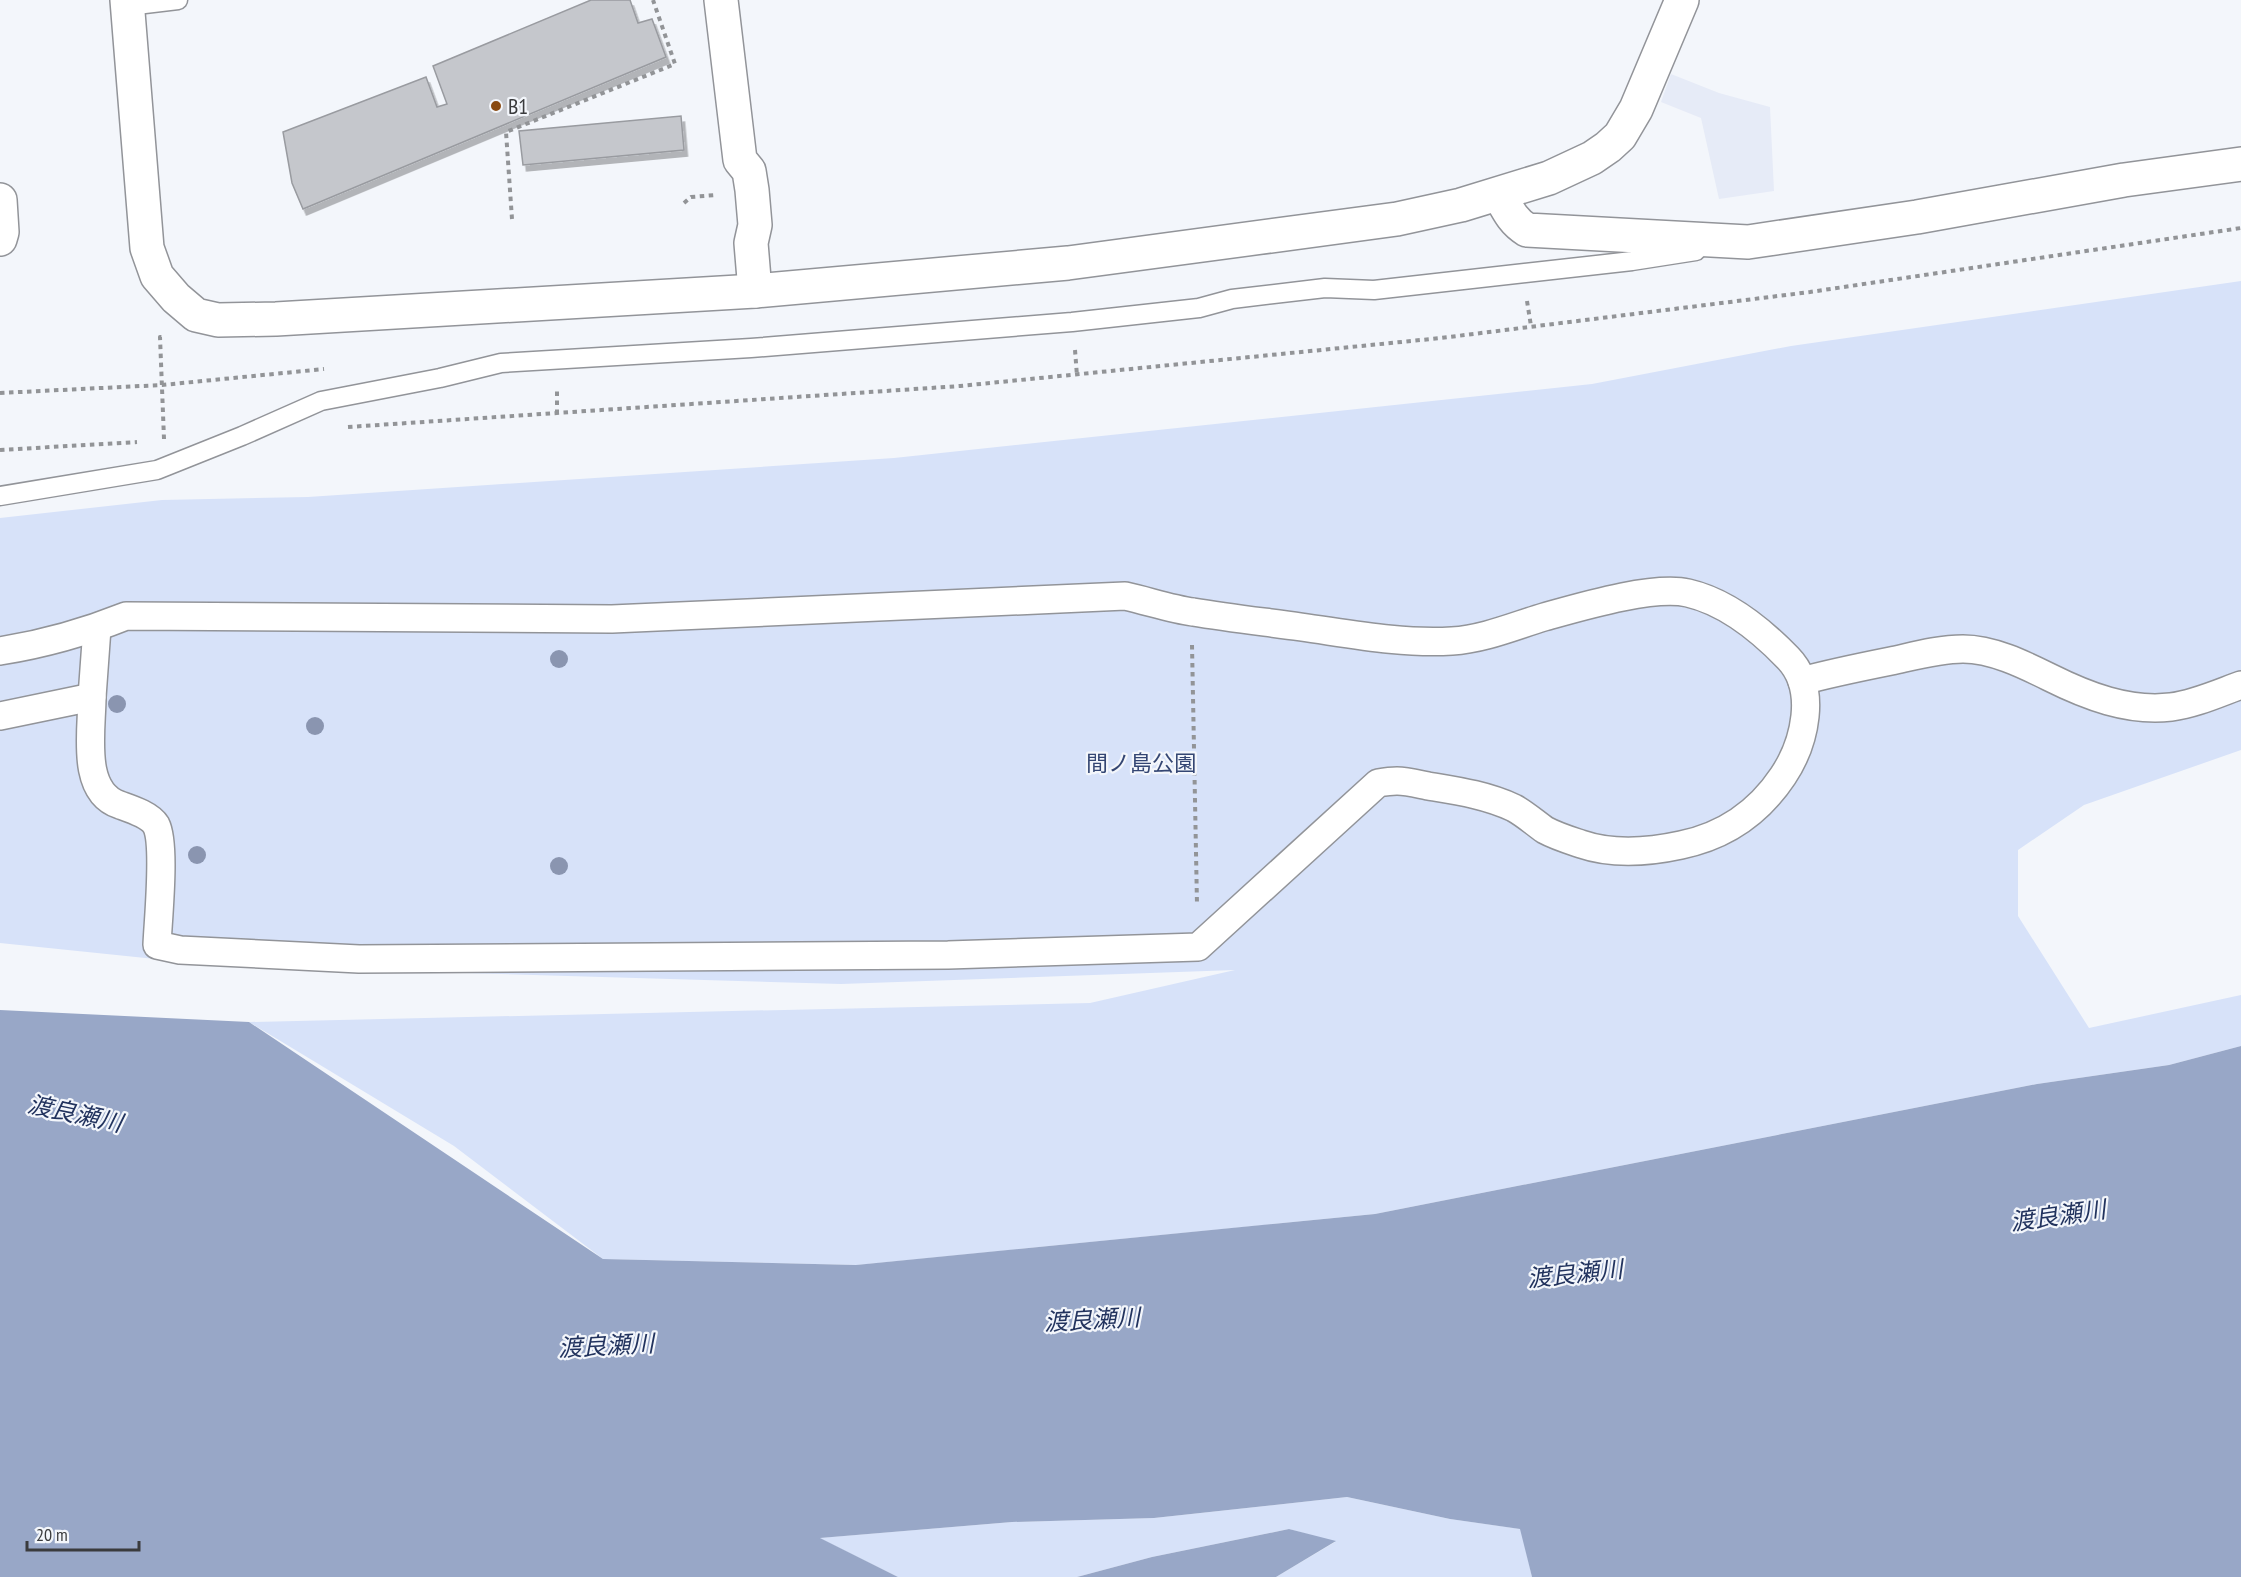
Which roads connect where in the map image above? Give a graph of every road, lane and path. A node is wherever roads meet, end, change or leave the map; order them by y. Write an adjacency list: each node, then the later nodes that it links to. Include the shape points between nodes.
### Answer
1 (178, 0): 5 (lane)
2 (653, 0): 11 (path, via 675,64 506,132)
3 (721, 0): 15 (street, via 740,160 749,171 752,190)
4 (1682, 0): 7 (street, via 1636,110 1620,136 1592,158 1549,178)
5 (127, 3): 15 (street, via 147,248 157,276 196,315 218,320 276,319)
6 (2241, 164): 14 (street)
7 (1499, 194): 14 (street, via 1510,214 1527,230); 15 (street, via 1397,219 1104,258)
8 (716, 195): 10 (path, via 692,197)
9 (0, 200): 13 (street)
10 (684, 203)
11 (512, 219)
12 (2241, 228): 17 (path, via 1810,292)
13 (0, 239)
14 (1748, 242): 30 (lane, via 1632,261 1374,290 1325,288 1232,299 1199,308 1072,322 501,363 321,401 157,470)
15 (755, 291)
16 (1529, 311): 17 (path)
17 (1531, 326): 21 (path)
18 (160, 337): 22 (path)
19 (1076, 358): 21 (path)
20 (334, 368): 22 (path)
21 (1077, 376): 25 (path)
22 (162, 385): 23 (path); 27 (path, via 164,440)
23 (0, 393)
24 (558, 398): 25 (path)
25 (557, 414): 26 (path)
26 (343, 428)
27 (154, 441)
28 (142, 442): 29 (path)
29 (0, 450)
30 (0, 496)
31 (1192, 612): 32 (street, via 1125,596 612,619 126,616); 34 (street, via 1384,639 1454,641 1652,591 1687,593 1746,620 1792,663); 38 (path)
32 (97, 627): 33 (street); 36 (street)
33 (0, 651)
34 (1802, 681): 35 (street, via 1925,653 1963,649 2028,666 2078,691 2126,706 2171,707); 38 (street, via 1805,722 1787,770 1763,802 1716,835 1683,845 1614,851 1582,845 1547,831 1518,810 1488,797 1397,781 1378,783)
35 (2241, 685)
36 (92, 697): 37 (street); 38 (street, via 91,770 100,790 113,803 135,810 155,823 161,840 157,945 180,950 371,959 948,955)
37 (0, 717)
38 (1198, 947)

